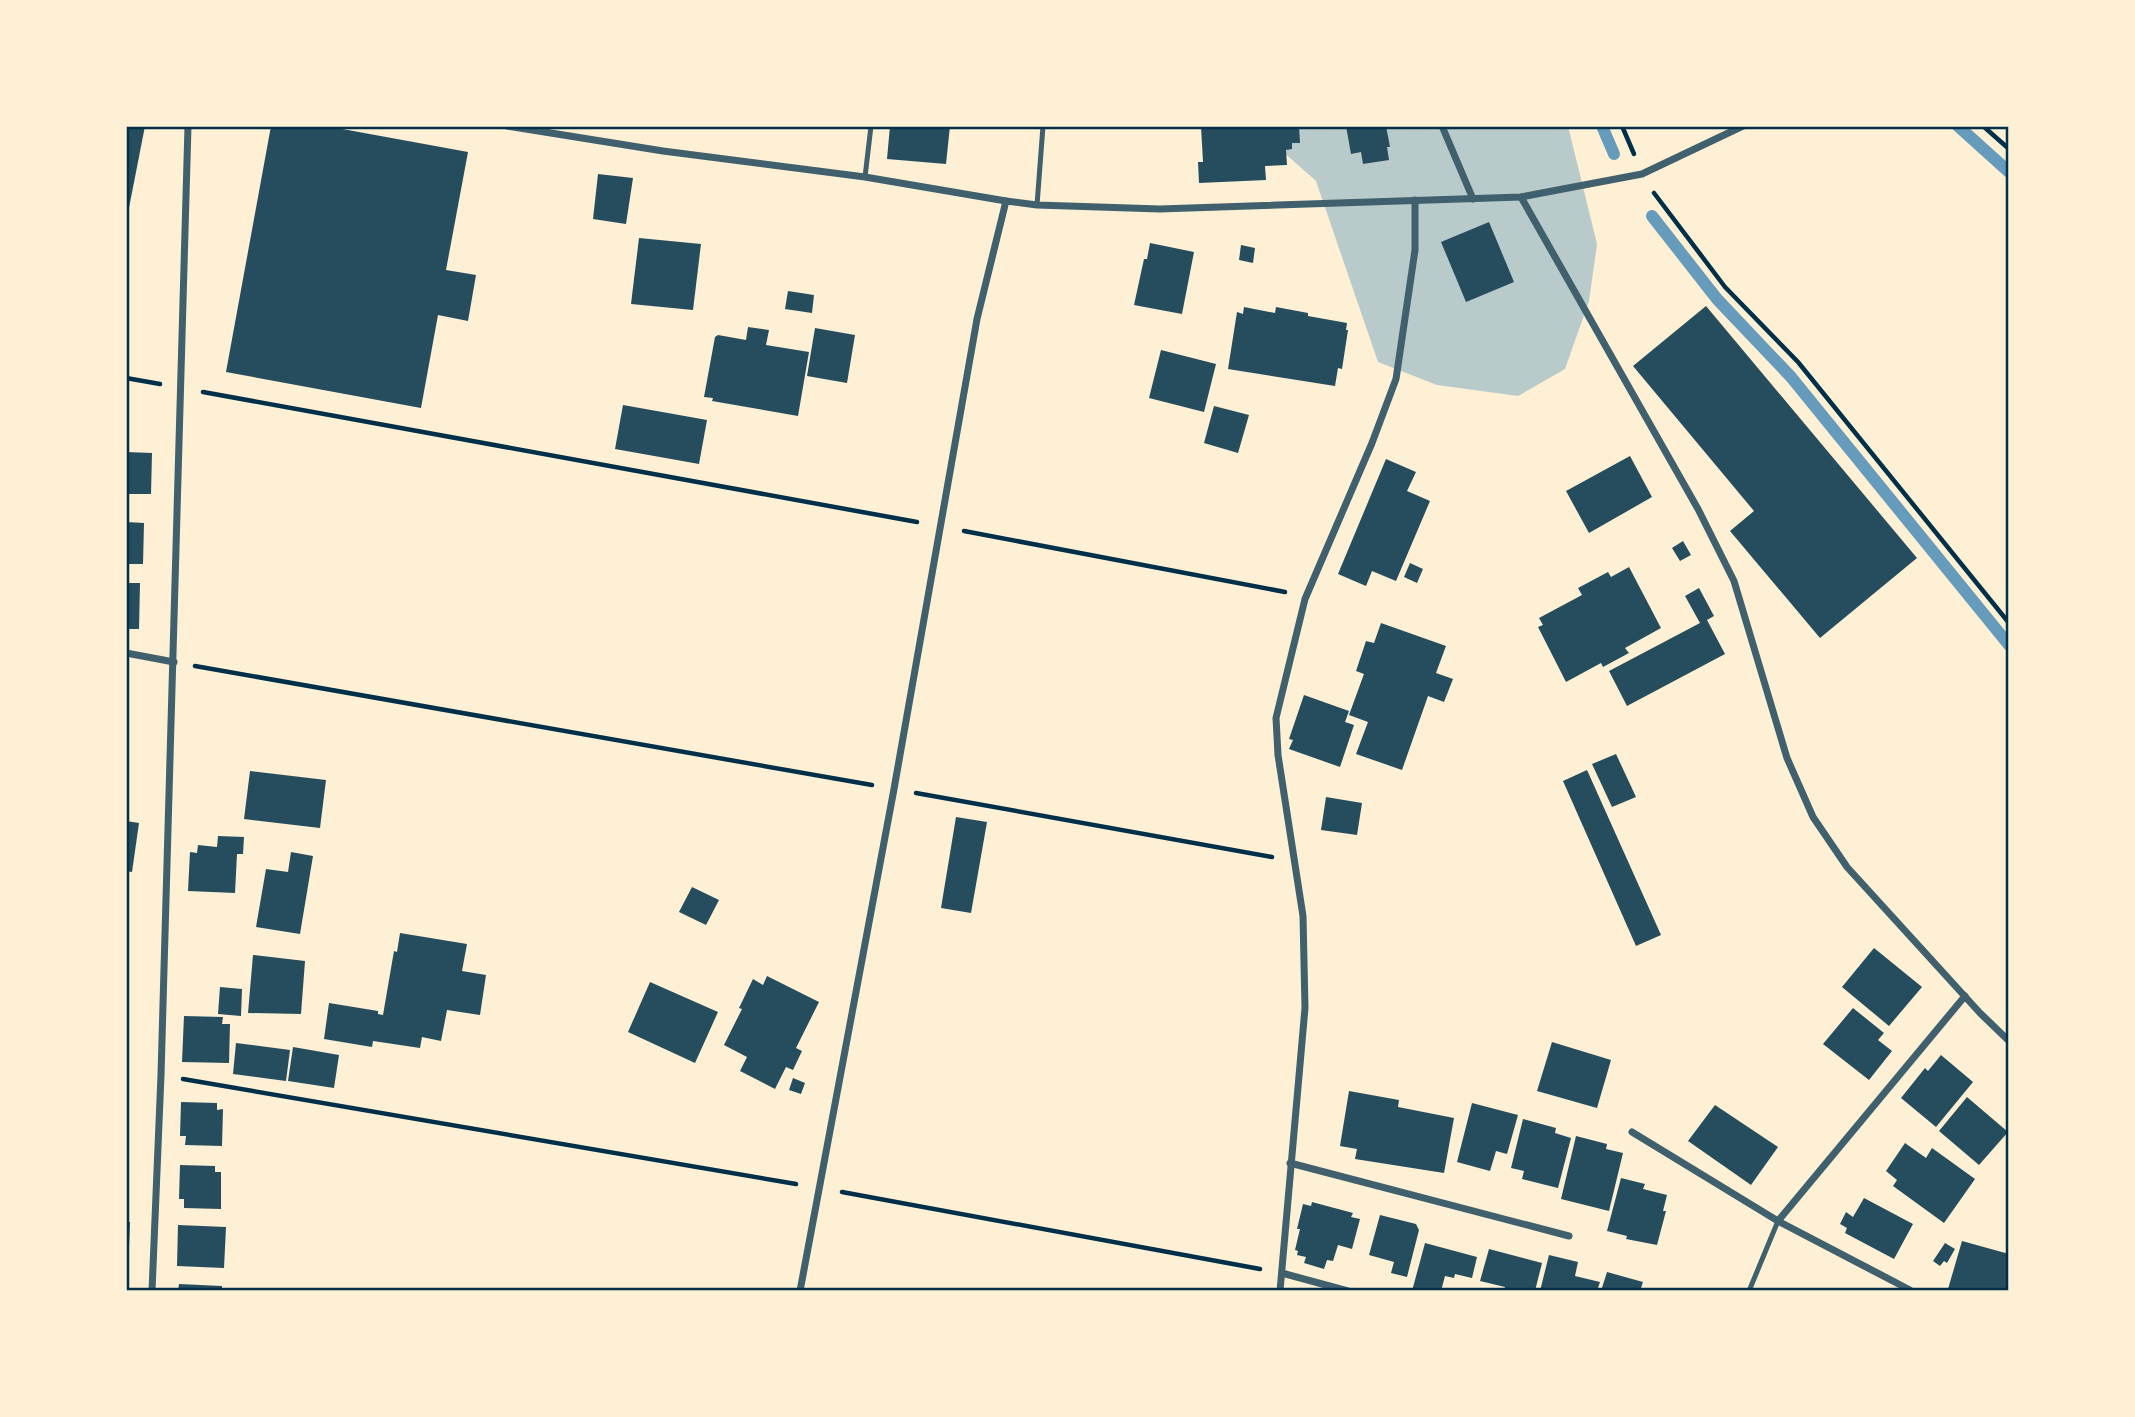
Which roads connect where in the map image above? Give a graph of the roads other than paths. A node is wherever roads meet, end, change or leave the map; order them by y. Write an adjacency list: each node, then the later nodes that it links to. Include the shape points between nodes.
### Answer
1 (188, 126): 14 (street)
2 (508, 126): 7 (street)
3 (871, 126): 7 (lane)
4 (1043, 126): 12 (lane)
5 (1442, 126): 9 (street)
6 (1743, 126): 8 (street, via 1642,174)
7 (864, 177): 11 (street)
8 (1521, 197): 9 (street); 15 (street, via 1734,581 1787,758 1813,817 1847,867)
9 (1473, 199): 10 (street)
10 (1415, 200): 12 (street, via 1160,209); 18 (street, via 1415,250 1396,379 1305,599 1276,718 1303,916 1305,1008)
11 (1006, 201): 12 (street); 24 (street, via 977,319)
12 (1037, 205)
13 (126, 653): 14 (street)
14 (174, 662): 23 (street)
15 (1965, 996): 16 (street); 19 (street)
16 (2009, 1041)
17 (1632, 1132): 19 (street)
18 (1290, 1163): 20 (street); 21 (street)
19 (1778, 1221): 22 (street); 27 (lane)
20 (1569, 1236)
21 (1282, 1273): 25 (street); 26 (street)
22 (1910, 1290)
23 (152, 1291)
24 (800, 1291)
25 (1280, 1291)
26 (1348, 1291)
27 (1749, 1291)

